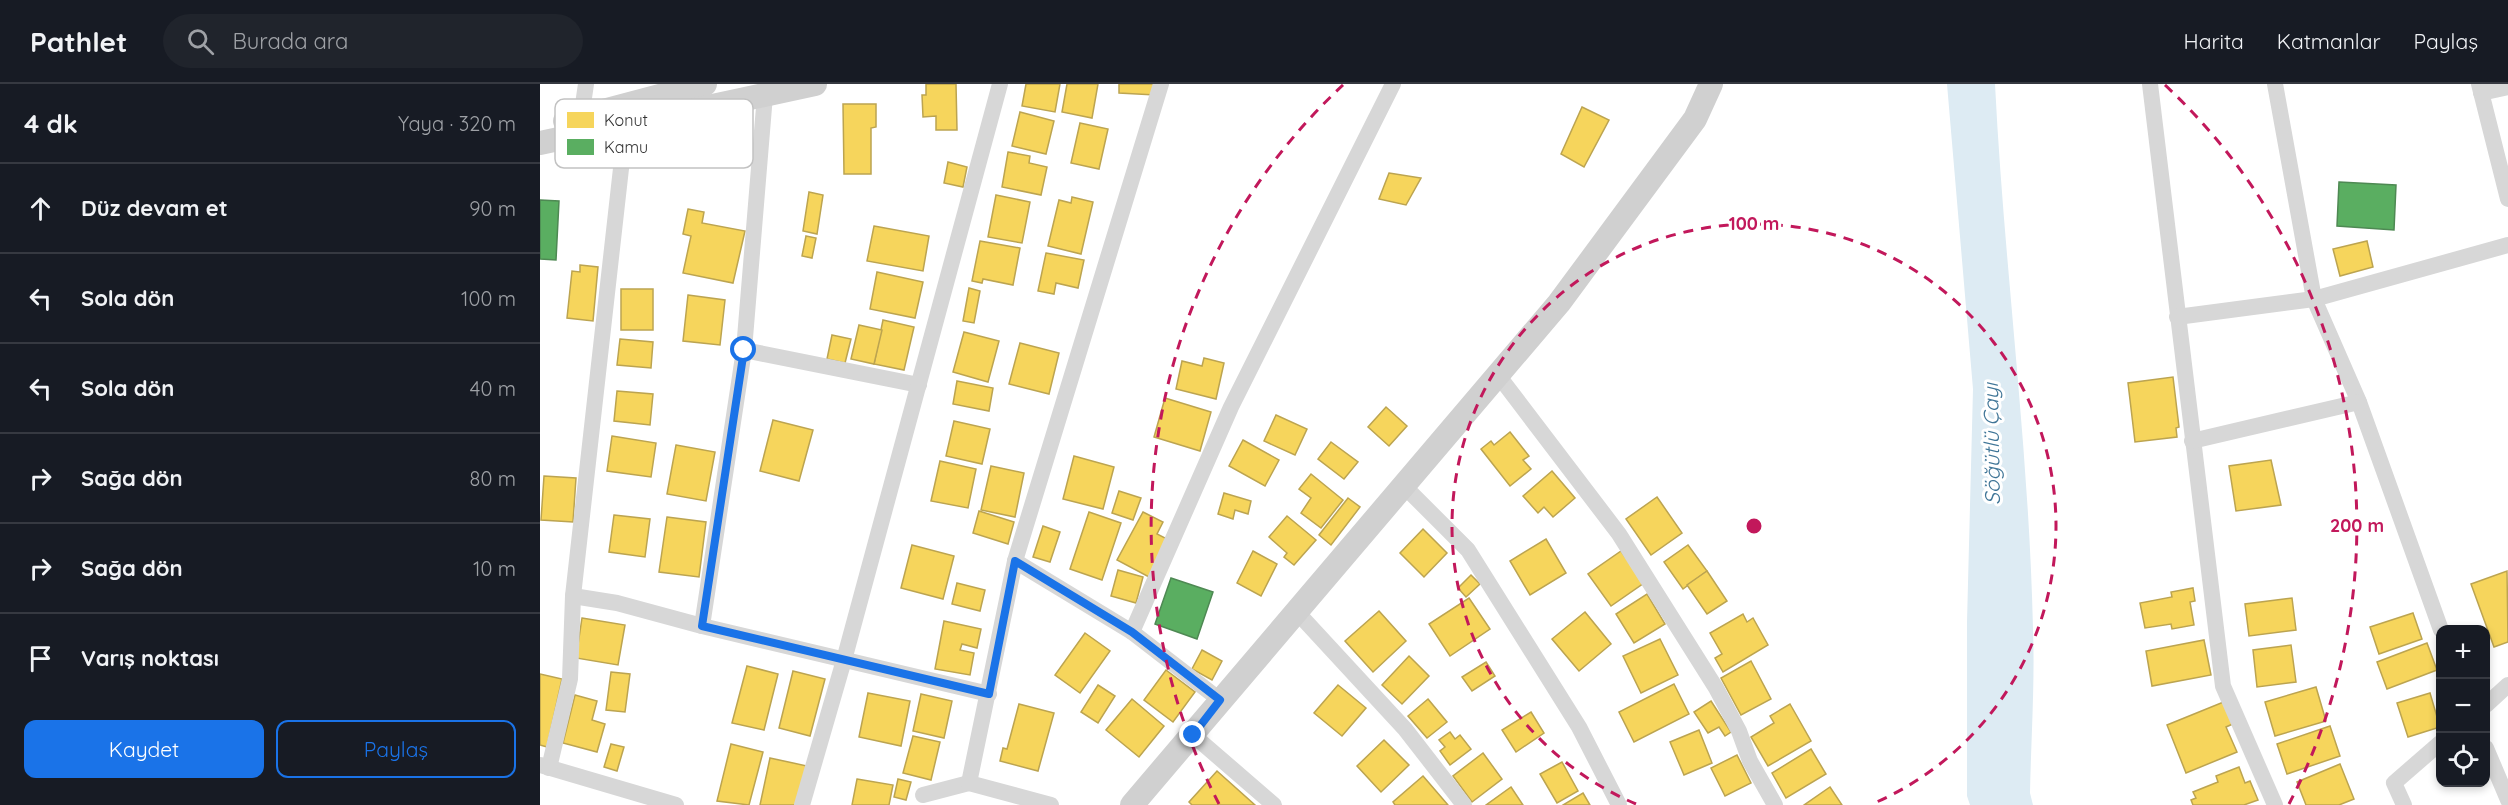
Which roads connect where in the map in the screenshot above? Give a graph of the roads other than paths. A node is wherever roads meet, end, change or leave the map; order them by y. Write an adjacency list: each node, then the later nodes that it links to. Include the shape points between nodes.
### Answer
1 (586, 84): 13 (street)
2 (705, 84): 14 (street)
3 (815, 84): 12 (street)
4 (999, 84): 27 (street)
5 (1161, 84): 31 (street)
6 (1393, 84): 36 (street, via 1231,407)
7 (1711, 84): 26 (street, via 1695,119 1559,303)
8 (2150, 84): 24 (street)
9 (2275, 84): 23 (street)
10 (2508, 87): 11 (street)
11 (2480, 89): 21 (street)
12 (765, 95): 15 (street); 25 (street)
13 (584, 99)
14 (650, 99)
15 (746, 99)
16 (555, 123): 17 (street)
17 (540, 126)
18 (555, 140): 19 (street)
19 (540, 143)
20 (621, 168): 32 (street)
21 (2508, 199)
22 (2508, 245): 23 (street)
23 (2314, 299): 24 (street); 28 (street)
24 (2177, 317): 29 (street)
25 (744, 350): 27 (street); 35 (street)
26 (1498, 375): 30 (street); 56 (street, via 1619,534 1716,688)
27 (919, 385): 37 (street)
28 (2359, 402): 29 (street); 34 (street)
29 (2192, 441): 57 (street, via 2223,686)
30 (1403, 485): 33 (street); 55 (street, via 1468,550 1579,727)
31 (1015, 561): 36 (street); 39 (street)
32 (573, 596): 35 (street, via 617,603); 45 (street, via 570,679)
33 (1296, 611): 40 (street); 54 (street, via 1406,729)
34 (2439, 625)
35 (702, 626): 37 (street)
36 (1132, 632): 40 (street)
37 (844, 660): 39 (street); 50 (street)
38 (2508, 685): 41 (street)
39 (989, 694): 46 (street)
40 (1220, 700): 42 (street)
41 (2490, 701)
42 (1193, 735): 52 (street); 53 (street)
43 (2436, 746): 58 (street, via 2394,783)
44 (2490, 758): 48 (street)
45 (544, 766): 49 (street)
46 (969, 783): 47 (street); 51 (street)
47 (923, 795)
48 (2508, 801): 59 (street)
49 (676, 805)
50 (802, 805)
51 (1051, 805)
52 (1132, 805)
53 (1275, 805)
54 (1464, 805)
55 (1619, 805)
56 (1775, 805)
57 (2275, 805)
58 (2404, 805)
59 (2505, 805)

